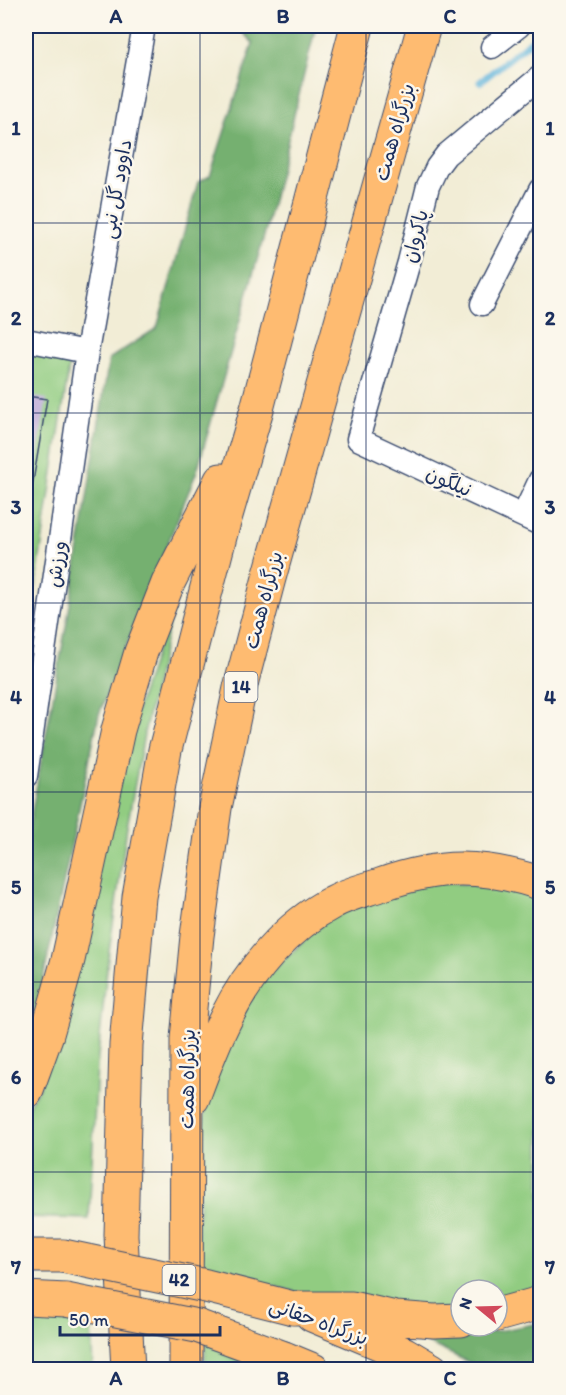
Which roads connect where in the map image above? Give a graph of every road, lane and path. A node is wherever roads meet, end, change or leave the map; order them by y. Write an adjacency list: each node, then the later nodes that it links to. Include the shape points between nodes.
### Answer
1 (144, 26): 10 (street, داوود گل نبی)
2 (357, 26): 11 (highway)
3 (424, 26): 18 (highway, بزرگراه همت / 14, via 240,688 215,808 197,936 187,1039)
4 (519, 26): 5 (street)
5 (492, 47)
6 (540, 77): 12 (street, پاکروان, via 446,155 432,176)
7 (540, 190): 8 (street)
8 (482, 304)
9 (26, 340): 10 (street)
10 (87, 352): 15 (street, ورزش)
11 (257, 409): 17 (highway, via 168,583 141,652 118,730 68,960); 26 (highway, via 165,750 139,897 126,1045 121,1235)
12 (358, 439): 14 (street, نیلگون)
13 (540, 480): 14 (street)
14 (531, 520)
15 (26, 776)
16 (540, 883): 18 (highway, via 470,868 408,875 334,901 302,921 255,972 226,1017)
17 (26, 1092)
18 (186, 1116): 27 (highway, بزرگراه همت / 14)
19 (26, 1256): 22 (highway, بزرگراه حقانی / 42, bridge, via 63,1256)
20 (26, 1299): 25 (highway, 42, bridge, via 66,1300 197,1326)
21 (540, 1303): 23 (highway)
22 (293, 1308): 24 (highway, via 352,1308 396,1318); 28 (highway, بزرگراه حقانی / 42, via 405,1354)
23 (509, 1312)
24 (449, 1320)
25 (298, 1364)
26 (128, 1370)
27 (186, 1370)
28 (432, 1370)

